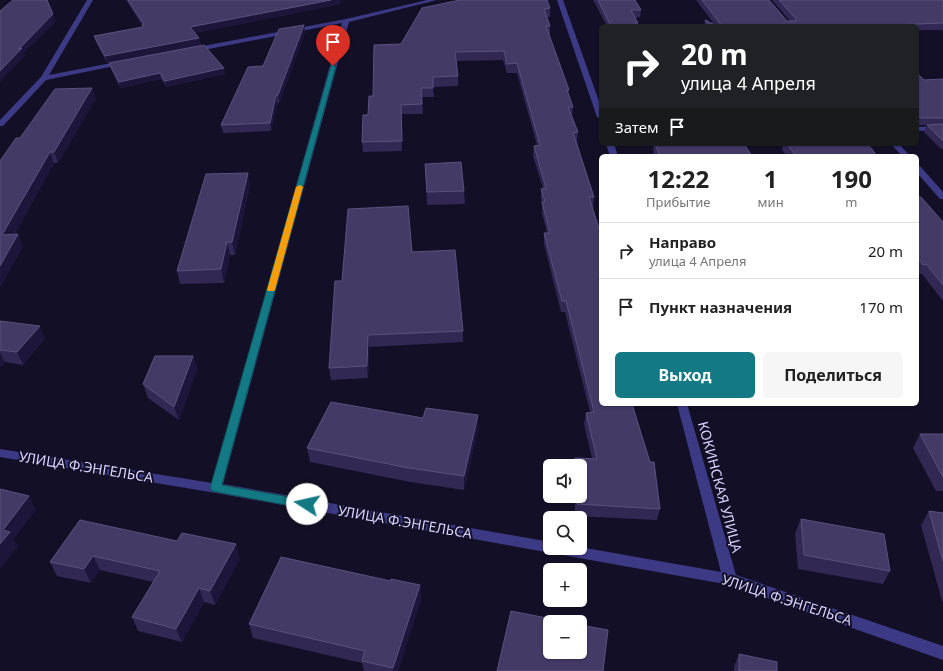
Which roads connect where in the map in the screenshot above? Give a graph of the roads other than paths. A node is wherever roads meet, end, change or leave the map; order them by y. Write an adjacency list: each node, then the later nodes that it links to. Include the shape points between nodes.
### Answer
1 (90, 0): 7 (street)
2 (434, 0): 4 (street)
3 (560, 0): 8 (street)
4 (346, 21): 5 (street); 18 (street)
5 (183, 51)
6 (129, 62): 7 (street)
7 (44, 78): 9 (street)
8 (599, 111)
9 (0, 124)
10 (943, 128): 11 (street)
11 (919, 129)
12 (897, 146): 13 (street)
13 (904, 154)
14 (919, 170): 15 (street)
15 (943, 197)
16 (683, 406): 21 (street, КОКИНСКАЯ УЛИЦА)
17 (0, 452): 18 (street, УЛИЦА Ф.ЭНГЕЛЬСА)
18 (216, 488): 19 (street, УЛИЦА Ф.ЭНГЕЛЬСА)
19 (543, 546)
20 (587, 554): 21 (street, УЛИЦА Ф.ЭНГЕЛЬСА)
21 (730, 579): 22 (street, УЛИЦА Ф.ЭНГЕЛЬСА)
22 (943, 653)

